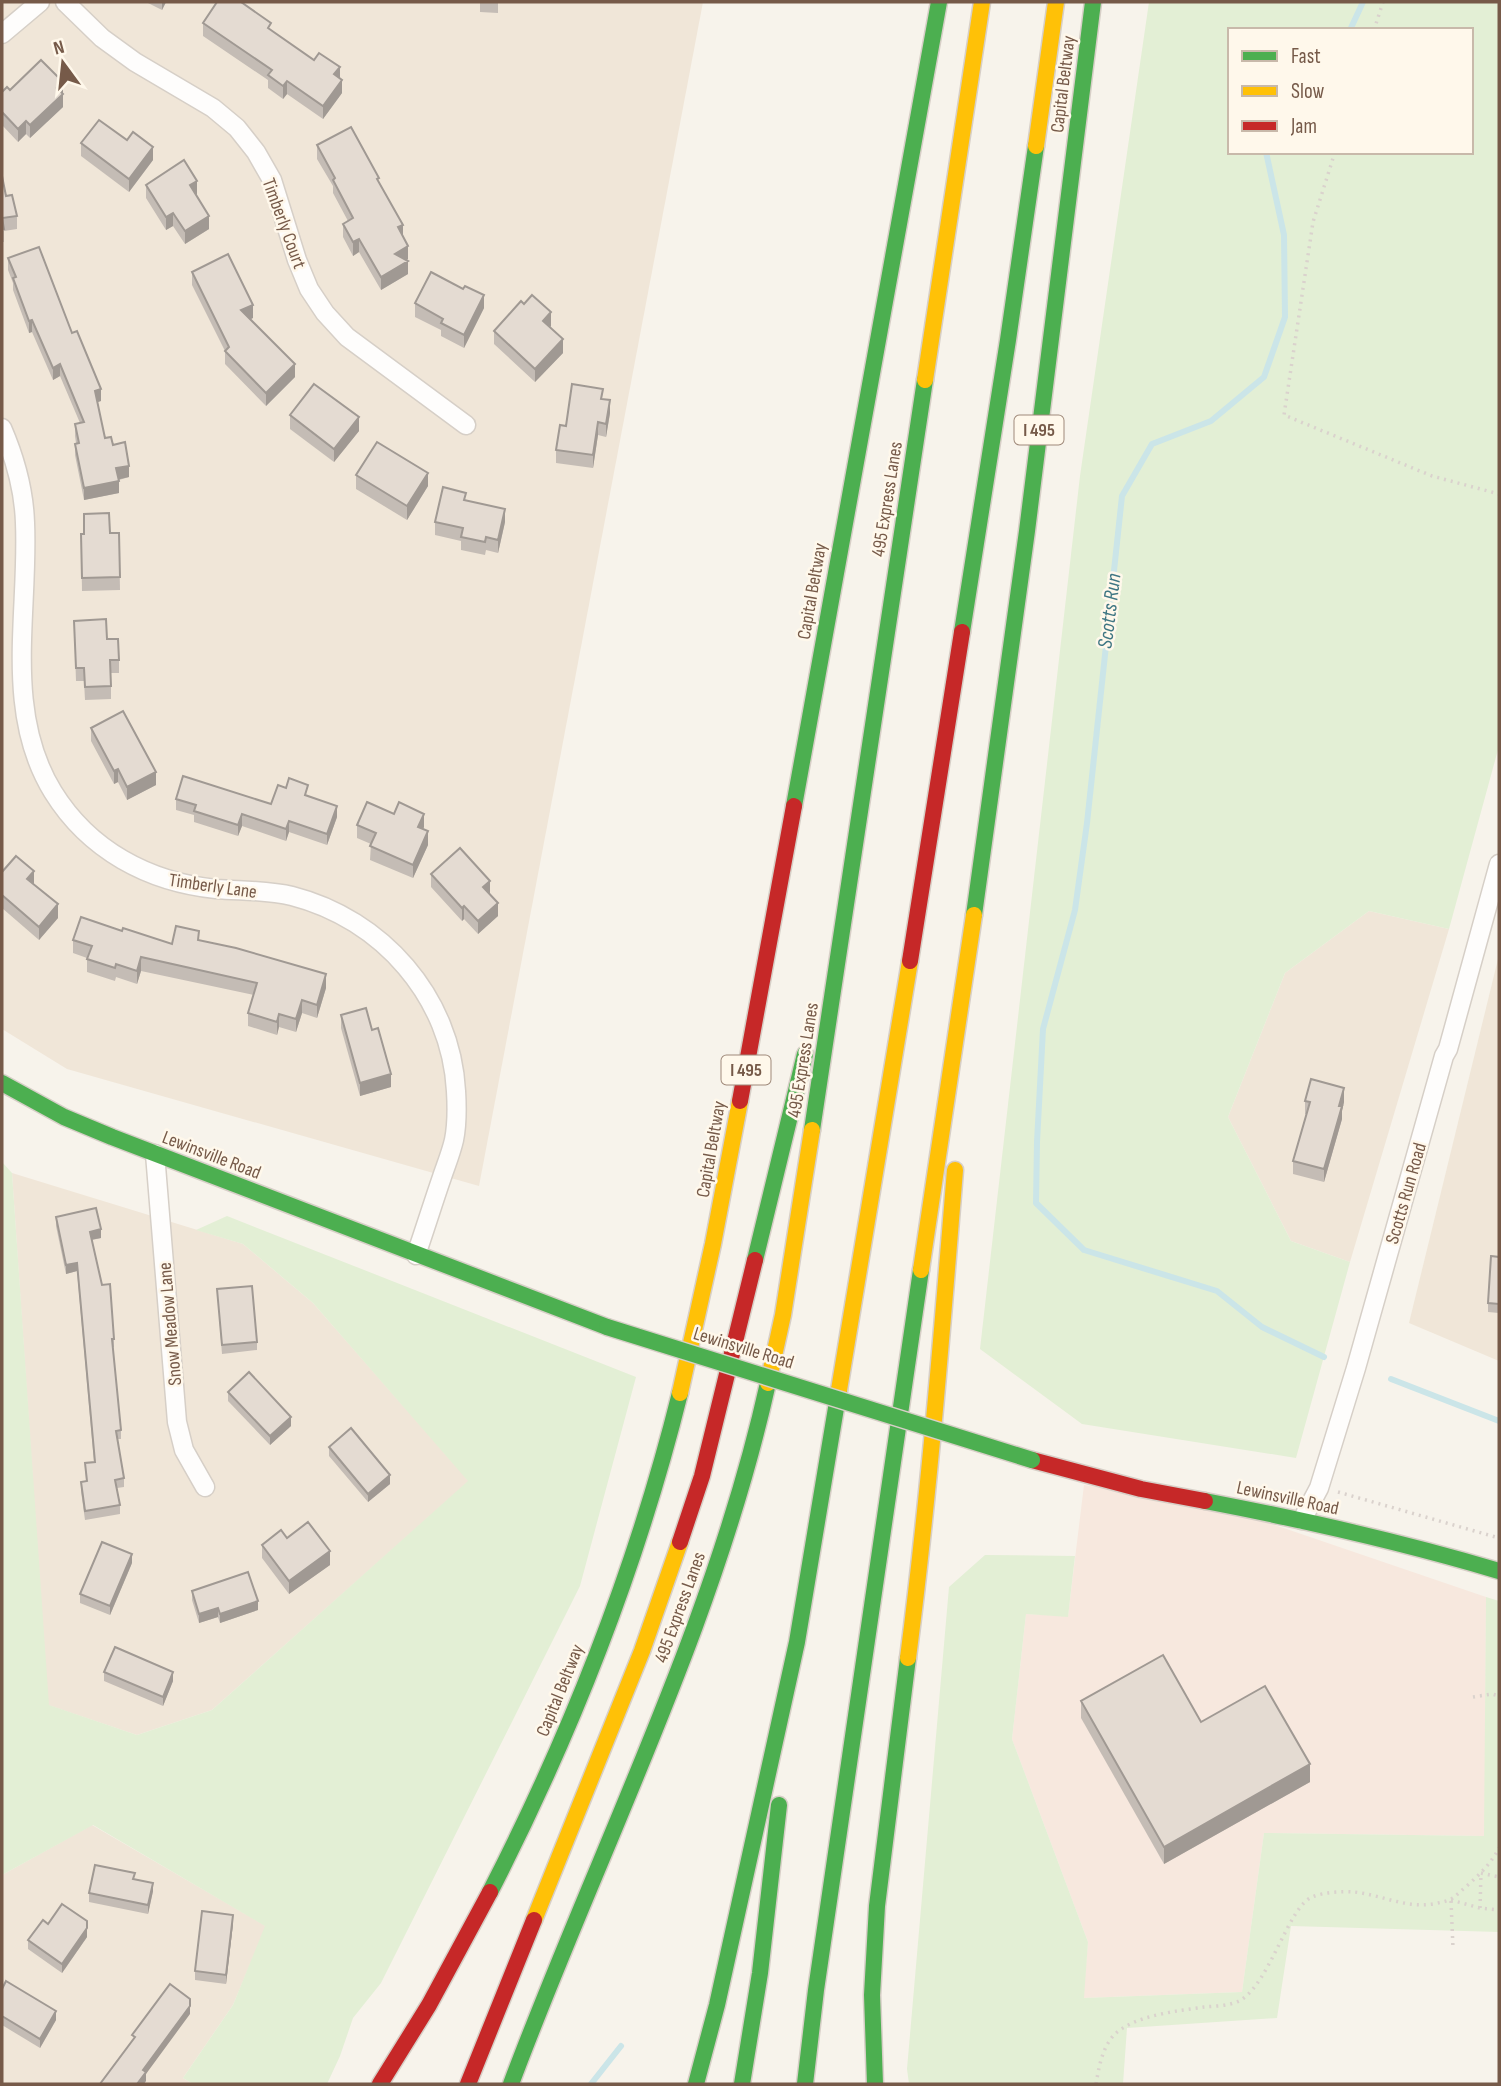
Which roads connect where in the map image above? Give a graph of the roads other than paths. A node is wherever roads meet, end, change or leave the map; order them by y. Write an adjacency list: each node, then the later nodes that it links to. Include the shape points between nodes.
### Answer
1 (40, 2): 7 (street)
2 (65, 2): 8 (street, Timberly Court, via 135,62 213,108 237,128 272,180 297,260 325,313 347,337)
3 (939, 2): 23 (main road, Capital Beltway / I 495, via 722,1201 671,1428 639,1539 554,1758 444,1977)
4 (982, 2): 10 (main road, 495 Express Lanes)
5 (1056, 2): 22 (main road, I 495, via 933,821)
6 (1093, 2): 11 (main road, Capital Beltway / I 495)
7 (2, 34)
8 (466, 425)
9 (2, 428): 18 (street, Timberly Lane, via 21,485 25,523 23,703 38,764 53,792 99,844 156,877 187,885 289,896 349,919 399,958 436,1012 449,1044 456,1118 454,1140)
10 (854, 852): 24 (main road, via 702,1475 642,1651); 25 (main road, 495 Express Lanes, via 783,1315 739,1498 683,1661)
11 (982, 858): 15 (main road); 28 (main road, Capital Beltway / I 495)
12 (1499, 864): 13 (street, Scotts Run Road)
13 (1496, 888): 20 (street, Scotts Run Road, via 1356,1368 1319,1488)
14 (2, 1083): 17 (main road, Lewinsville Road, via 64,1116)
15 (959, 1126)
16 (957, 1153): 29 (main road, via 921,1554 877,1906 872,1995)
17 (155, 1154): 18 (main road, Lewinsville Road); 19 (street, Snow Meadow Lane, via 177,1422 184,1450)
18 (416, 1255): 20 (main road, Lewinsville Road, bridge, via 607,1326 1032,1460 1140,1489)
19 (205, 1487)
20 (1302, 1520): 21 (main road, Lewinsville Road)
21 (1499, 1571)
22 (797, 1642): 26 (main road, I 495); 27 (main road, via 760,1973)
23 (380, 2084)
24 (468, 2084)
25 (511, 2084)
26 (696, 2084)
27 (742, 2084)
28 (805, 2084)
29 (875, 2084)

